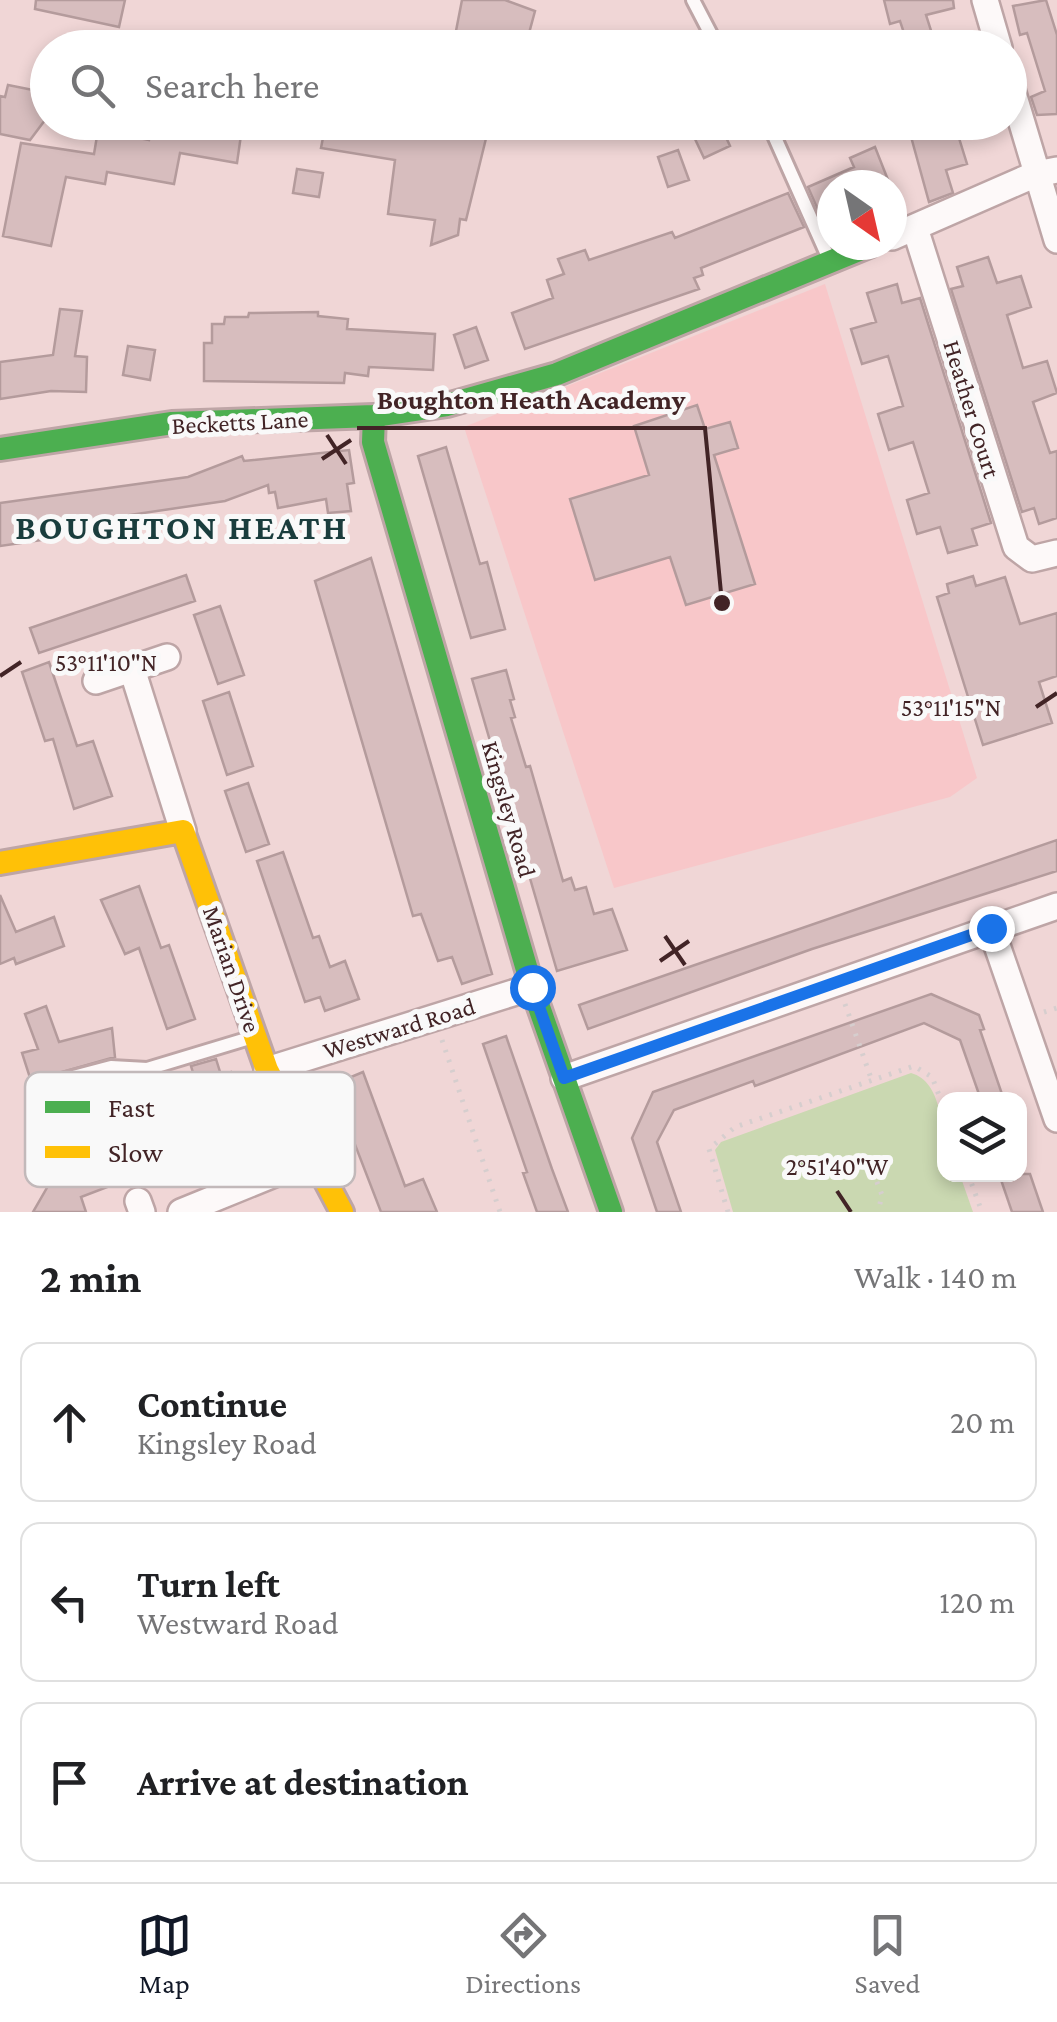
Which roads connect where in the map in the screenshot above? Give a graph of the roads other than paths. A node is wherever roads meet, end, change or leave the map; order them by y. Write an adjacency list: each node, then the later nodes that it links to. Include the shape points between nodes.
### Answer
1 (693, 0): 3 (lane)
2 (985, 0): 4 (street)
3 (709, 30)
4 (994, 30)
5 (1027, 124): 7 (street)
6 (776, 140): 12 (lane)
7 (1047, 172): 8 (street); 10 (street)
8 (907, 231)
9 (907, 240): 15 (street, Heather Court, via 1016,547 1032,559)
10 (1057, 240)
11 (835, 260): 12 (street, Becketts Lane)
12 (830, 262): 13 (street, Becketts Lane, via 557,374 447,405)
13 (374, 416): 14 (street, Becketts Lane, via 172,423); 23 (street, Kingsley Road, via 373,442)
14 (0, 449)
15 (1057, 553)
16 (166, 658): 17 (street)
17 (132, 669): 18 (street); 19 (street, Marian Drive)
18 (96, 680)
19 (183, 830): 20 (street); 24 (street, Marian Drive)
20 (0, 863)
21 (1057, 906): 22 (street)
22 (991, 928): 27 (street); 28 (street)
23 (532, 987): 25 (street, Westward Road); 27 (street, Kingsley Road)
24 (256, 1037): 25 (street, Marian Drive); 26 (lane, via 147,1069)
25 (267, 1070)
26 (92, 1072)
27 (564, 1078): 33 (street, Kingsley Road)
28 (1057, 1119)
29 (242, 1187): 31 (street)
30 (327, 1187): 32 (street, Marian Drive)
31 (181, 1212)
32 (342, 1212)
33 (611, 1212)

